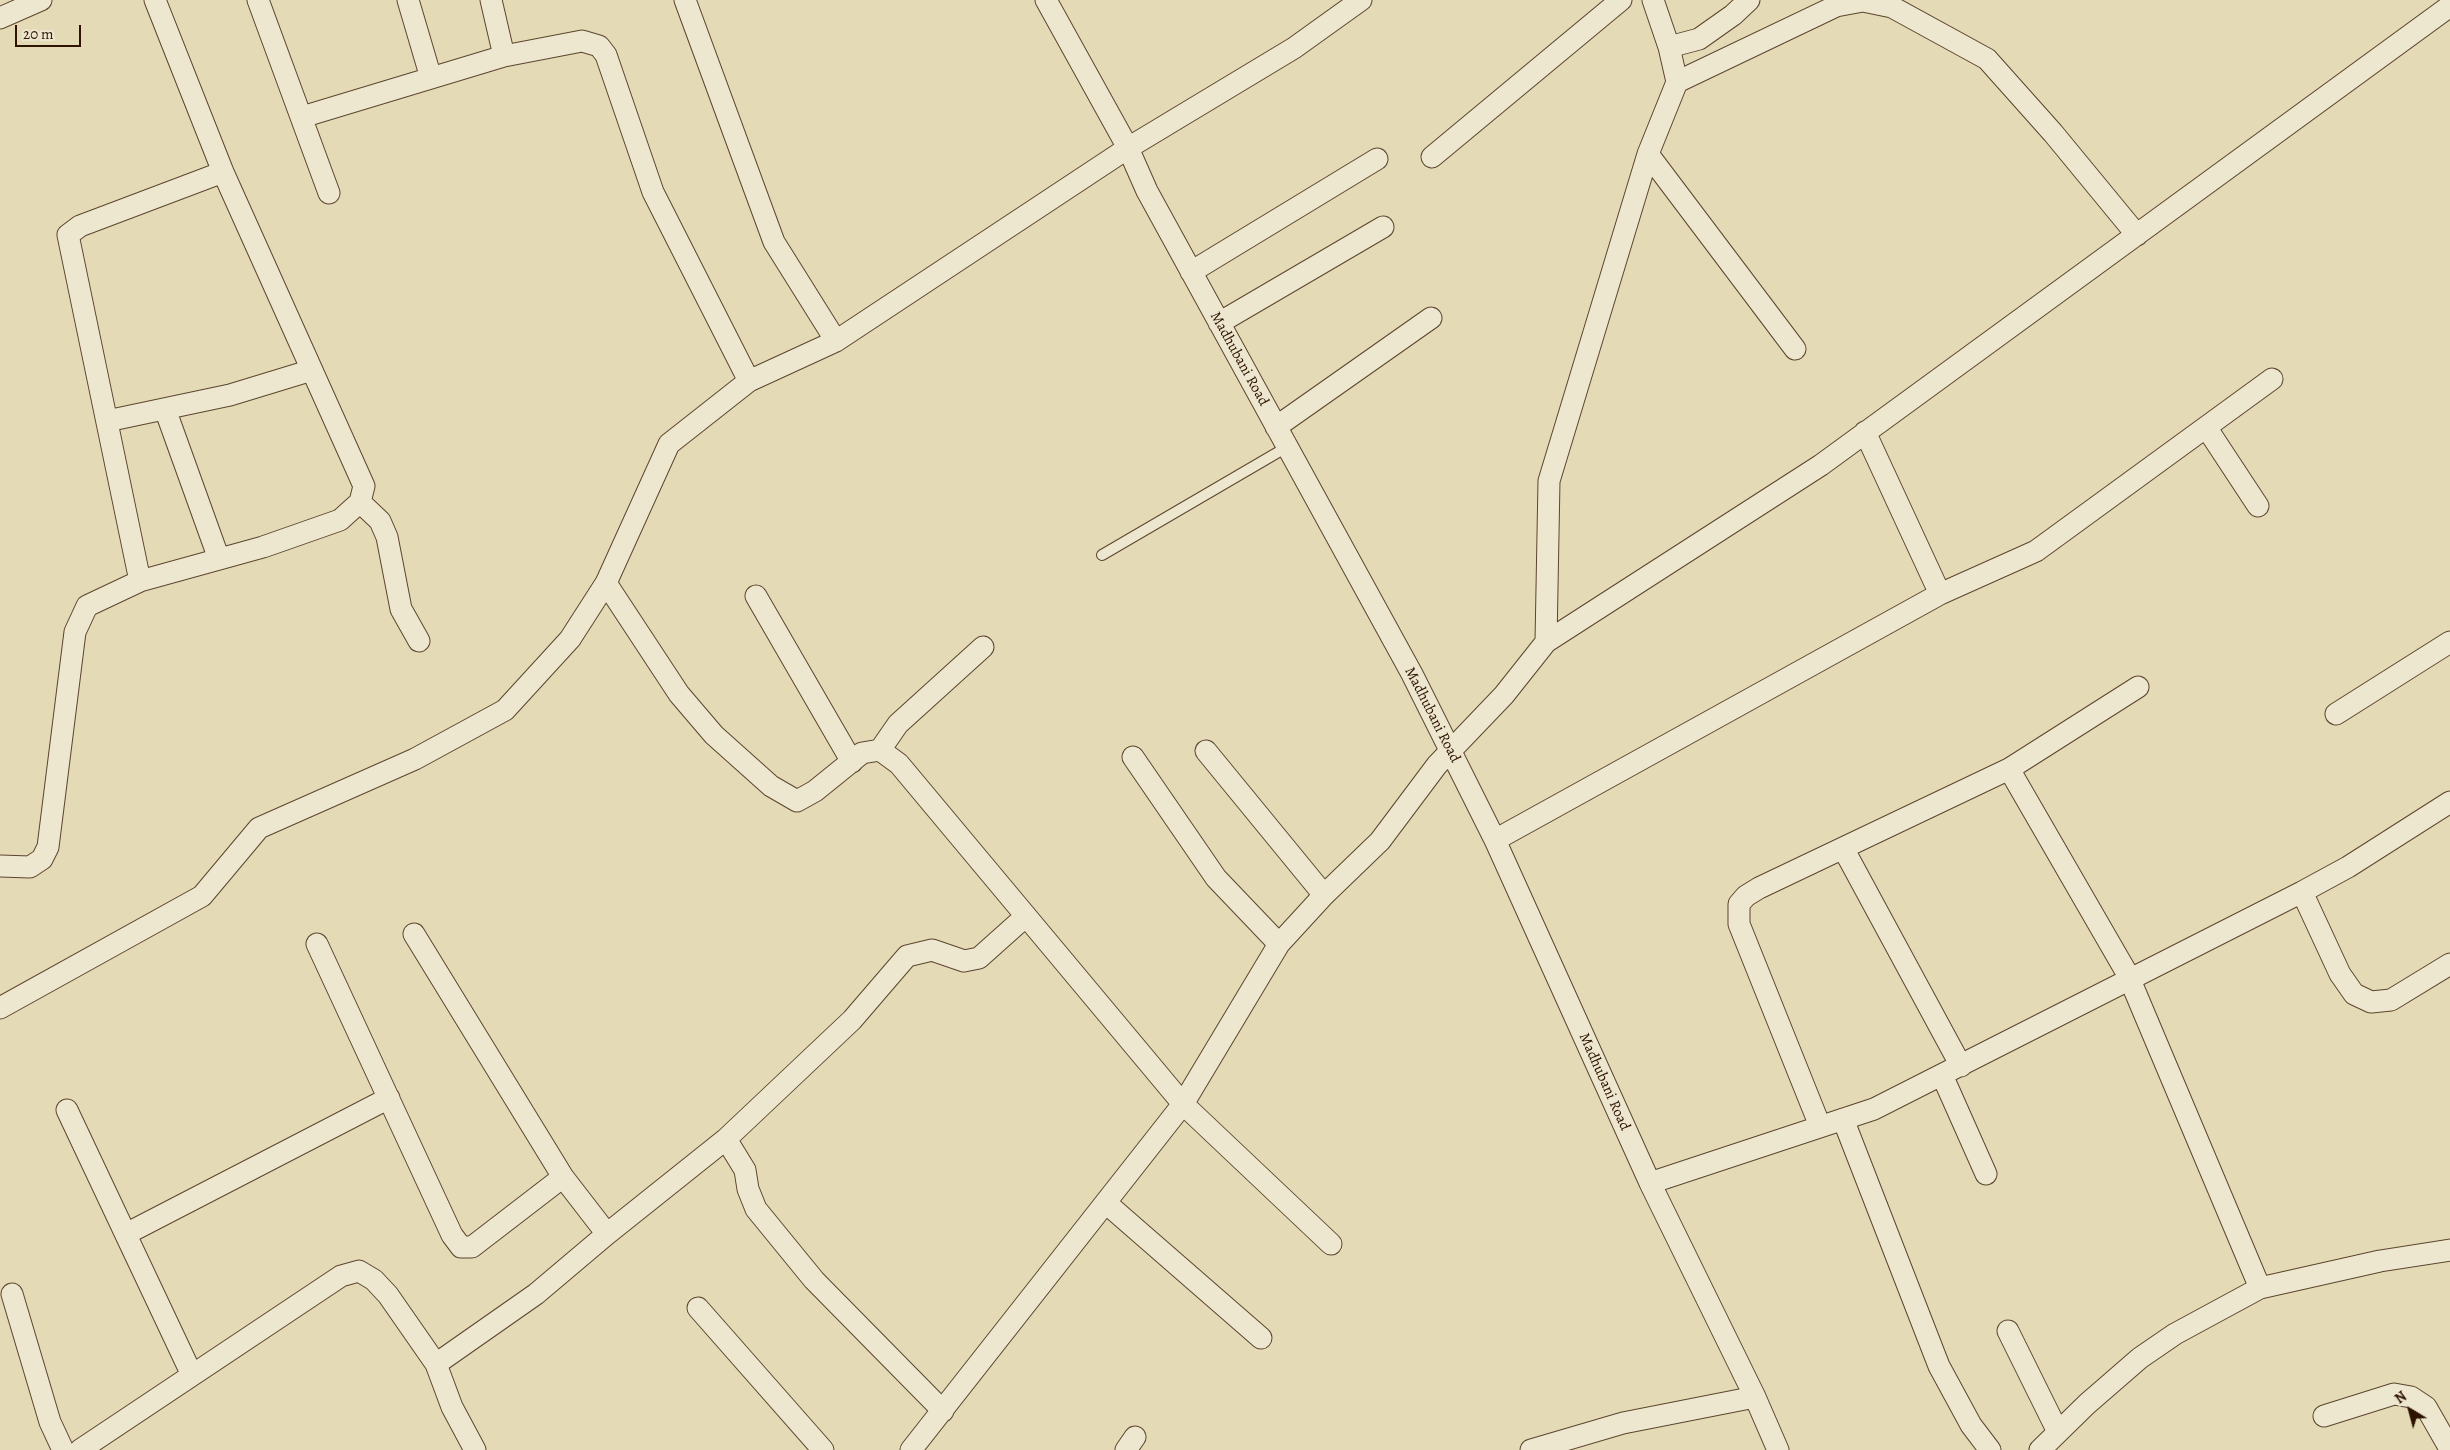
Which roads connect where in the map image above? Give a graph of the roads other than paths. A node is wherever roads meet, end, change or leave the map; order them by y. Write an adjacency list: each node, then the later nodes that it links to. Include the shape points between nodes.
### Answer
1 (41, 0): 13 (street)
2 (155, 0): 23 (street)
3 (258, 0): 18 (street)
4 (408, 0): 16 (street)
5 (491, 0): 15 (street)
6 (685, 0): 30 (street, via 774,242)
7 (1046, 0): 19 (street, Madhubani Road)
8 (1361, 0): 19 (street, via 1294,48)
9 (1621, 0): 21 (street)
10 (1653, 0): 14 (street)
11 (1749, 0): 14 (street, via 1700,39)
12 (2450, 6): 26 (street)
13 (0, 18)
14 (1669, 47): 17 (street)
15 (504, 56): 16 (street); 34 (street, via 582,41 599,46 606,55 653,192)
16 (431, 78): 18 (street)
17 (1677, 82): 20 (street); 26 (street, via 1836,6 1863,1 1892,7 1987,59)
18 (302, 117): 24 (street)
19 (1128, 148): 27 (street, Madhubani Road, via 1147,191); 30 (street)
20 (1648, 154): 31 (street); 50 (street, via 1549,481)
21 (1432, 157)
22 (1377, 158): 27 (street)
23 (223, 172): 32 (street); 36 (street, via 80,226 68,235)
24 (329, 193)
25 (1384, 227): 29 (street)
26 (2137, 234): 39 (street)
27 (1191, 272): 29 (street, Madhubani Road)
28 (1431, 318): 37 (street)
29 (1219, 323): 37 (street, Madhubani Road)
30 (836, 342): 34 (street)
31 (1796, 349)
32 (312, 370): 35 (street, via 230,395); 41 (street, via 364,486)
33 (2272, 379): 38 (street)
34 (749, 381): 46 (street, via 668,444)
35 (165, 408): 36 (street); 44 (street)
36 (107, 421): 45 (street)
37 (1276, 427): 40 (street, Madhubani Road)
38 (2206, 427): 42 (street); 47 (street, via 2036,551)
39 (1865, 432): 47 (street); 50 (street, via 1821,465)
40 (1287, 447): 43 (lane); 57 (street, Madhubani Road)
41 (360, 502): 44 (street, via 340,520); 49 (street, via 380,521 387,537 401,610)
42 (2258, 506)
43 (1102, 555)
44 (220, 559): 45 (street)
45 (140, 581): 64 (street, via 87,606 75,632 48,847 42,859 30,867)
46 (606, 582): 59 (street, via 679,694 714,735 771,786 797,801); 73 (street, via 570,639 505,710 415,758 259,828 202,896)
47 (1940, 594): 62 (street)
48 (756, 596): 59 (street)
49 (419, 641)
50 (1546, 642): 57 (street, via 1504,695)
51 (2450, 642): 54 (street)
52 (983, 647): 55 (street, via 898,724)
53 (2138, 687): 60 (street)
54 (2336, 714)
55 (880, 750): 59 (street, via 862,753); 67 (street, via 899,764)
56 (1206, 751): 66 (street)
57 (1451, 751): 62 (street, Madhubani Road); 66 (street, via 1380,841)
58 (1133, 757): 70 (street, via 1216,878)
59 (852, 762)
60 (2009, 769): 63 (street); 72 (street)
61 (2450, 802): 65 (street)
62 (1494, 840): 84 (street, Madhubani Road)
63 (1843, 848): 74 (street); 80 (street, via 1746,896 1737,913)
64 (0, 866)
65 (2302, 892): 71 (street, via 2340,974 2354,994 2371,1002 2391,1000); 72 (street)
66 (1324, 896): 70 (street)
67 (1026, 916): 77 (street); 81 (street, via 979,958 964,961 932,950 907,956 852,1020)
68 (414, 934): 83 (street)
69 (317, 944): 76 (street)
70 (1279, 944): 77 (street)
71 (2450, 964)
72 (2130, 981): 74 (street); 90 (street)
73 (0, 1008)
74 (1961, 1066): 75 (street)
75 (1942, 1075): 79 (street, via 1874,1109); 82 (street)
76 (389, 1098): 83 (street, via 452,1235 461,1247 472,1247); 86 (street)
77 (1183, 1104): 85 (street); 88 (street)
78 (68, 1110): 86 (street)
79 (1843, 1119): 80 (street); 109 (street, via 1939,1366 1971,1425)
80 (1820, 1126): 84 (street)
81 (726, 1139): 87 (street); 98 (street, via 745,1170 756,1209 814,1280)
82 (1986, 1174)
83 (563, 1177): 87 (street)
84 (1650, 1183): 97 (street, Madhubani Road)
85 (1106, 1203): 94 (street); 98 (street)
86 (126, 1234): 96 (street)
87 (606, 1234): 95 (street, via 536,1294)
88 (1331, 1244)
89 (2450, 1250): 90 (street, via 2380,1261)
90 (2260, 1288): 100 (street, via 2175,1334 2140,1358)
91 (12, 1294): 103 (street, via 50,1422)
92 (698, 1308): 106 (street)
93 (2008, 1331): 100 (street)
94 (1260, 1338)
95 (436, 1364): 96 (street, via 388,1295 374,1280 359,1271 341,1276); 105 (street, via 452,1407)
96 (192, 1375): 104 (street)
97 (1755, 1396): 102 (street, via 1622,1422); 108 (street, Madhubani Road)
98 (943, 1411): 107 (street)
99 (2324, 1416): 101 (street, via 2394,1394 2411,1397 2426,1407)
100 (2058, 1432): 110 (street)
101 (2450, 1448)
102 (1540, 1449)
103 (63, 1450)
104 (80, 1450)
105 (475, 1450)
106 (823, 1450)
107 (911, 1450)
108 (1778, 1450)
109 (1990, 1450)
110 (2040, 1450)

